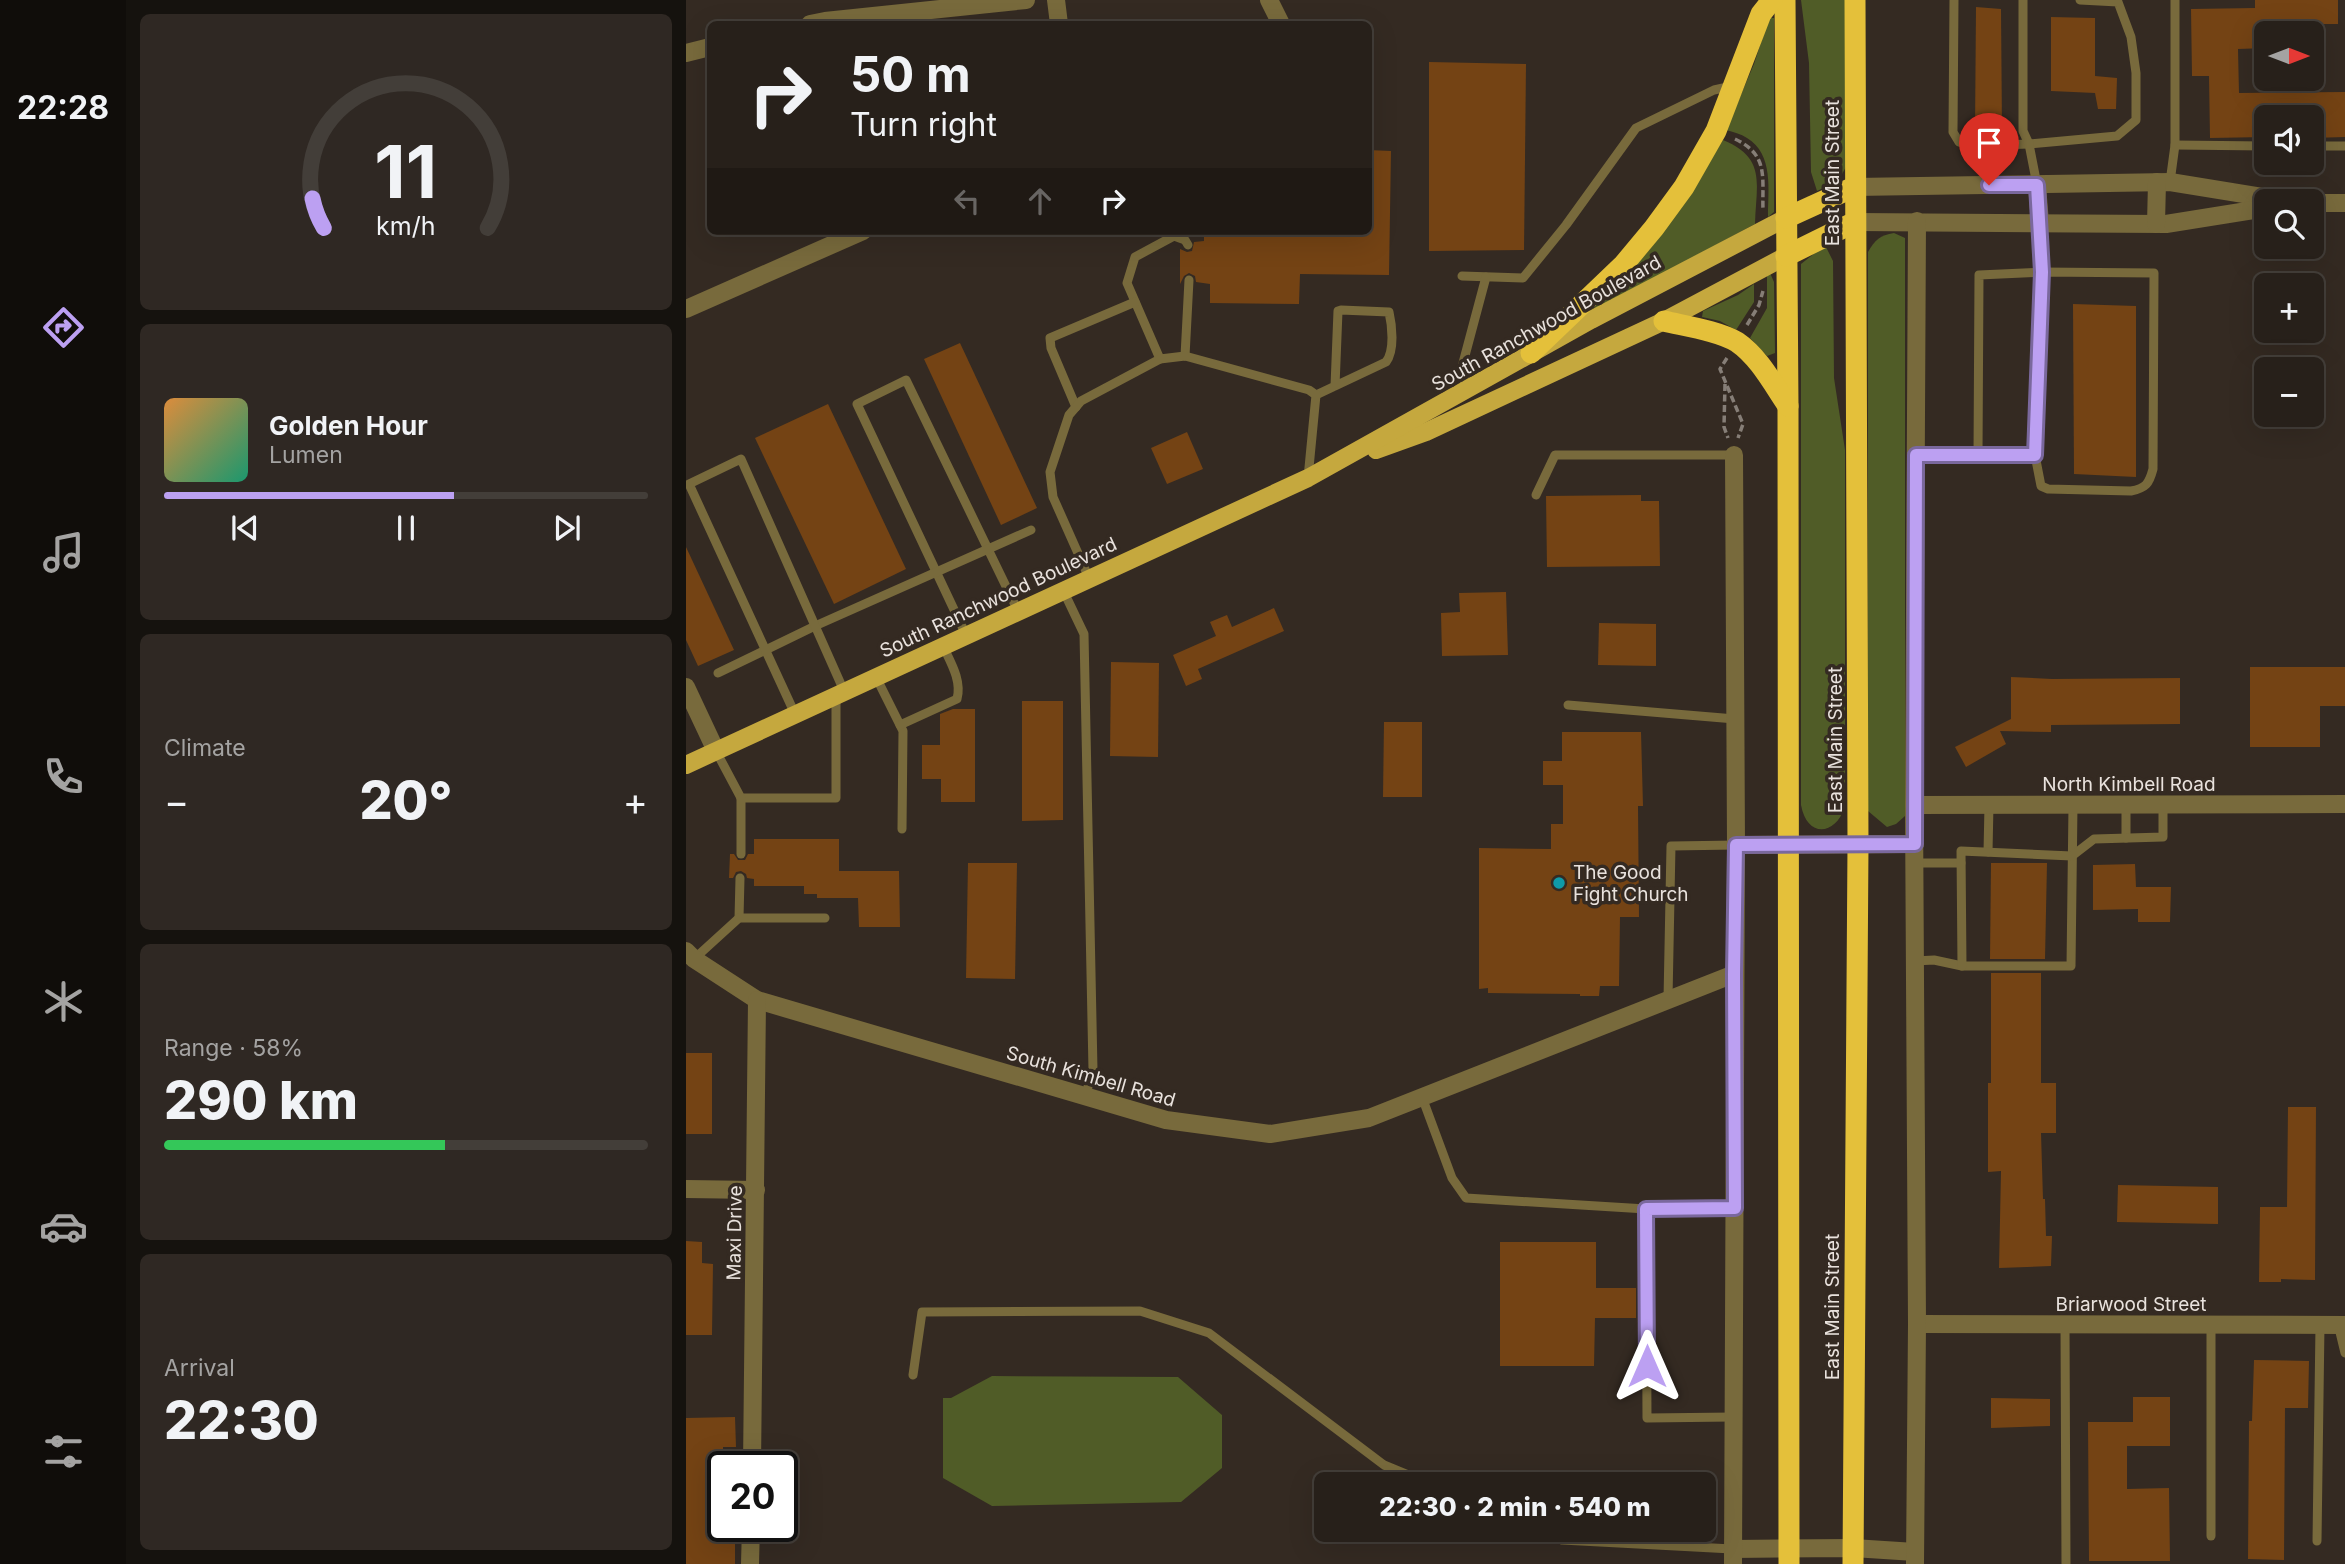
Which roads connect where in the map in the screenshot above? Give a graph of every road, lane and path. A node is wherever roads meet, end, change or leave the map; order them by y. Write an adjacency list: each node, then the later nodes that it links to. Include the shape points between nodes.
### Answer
1 (1026, 0): 11 (street)
2 (1056, 0): 12 (street)
3 (1269, 0): 13 (street)
4 (1772, 0): 16 (highway, via 1761,14)
5 (1785, 0): 30 (highway)
6 (1855, 0): 25 (highway, East Main Street)
7 (1954, 0): 18 (lane, via 1956,139 1971,146)
8 (2023, 0): 18 (lane, via 2023,131)
9 (2080, 0): 18 (lane, via 2118,2 2131,37 2136,120 2117,136)
10 (2175, 0): 19 (lane)
11 (838, 21)
12 (1059, 21)
13 (1280, 21)
14 (707, 48): 15 (street)
15 (686, 53)
16 (1734, 86): 17 (highway); 42 (lane, via 1714,90 1636,128 1523,278)
17 (1716, 131): 35 (path, via 1747,145 1758,156); 48 (highway, via 1654,228 1624,264)
18 (2029, 144): 24 (lane)
19 (2175, 145): 20 (lane); 23 (lane)
20 (2254, 146)
21 (2324, 146): 22 (lane)
22 (2345, 146)
23 (2164, 182): 24 (street); 26 (street); 34 (street)
24 (2037, 185): 25 (street); 33 (street)
25 (1854, 187): 30 (highway); 32 (highway, East Main Street)
26 (2254, 196)
27 (2324, 203): 28 (street)
28 (2345, 204)
29 (2254, 210): 34 (street)
30 (1786, 218): 35 (main road, South Ranchwood Boulevard); 38 (highway)
31 (1917, 221): 32 (street); 33 (street); 58 (street)
32 (1855, 222): 38 (highway); 95 (highway, East Main Street)
33 (2040, 223): 34 (street); 40 (lane)
34 (2156, 224)
35 (1763, 231): 48 (main road, South Ranchwood Boulevard)
36 (829, 239): 45 (street)
37 (1188, 245): 44 (lane, via 1174,236 1135,257 1127,283)
38 (1786, 256): 39 (main road, South Ranchwood Boulevard); 55 (highway)
39 (1763, 269): 46 (main road, South Ranchwood Boulevard); 47 (path, via 1759,305)
40 (2042, 272): 59 (lane, via 1979,275); 60 (lane); 60 (lane, via 2154,273 2153,469 2145,488 2131,491 2048,489 2041,486)
41 (1462, 276): 42 (lane)
42 (1486, 277): 53 (lane, via 1463,363)
43 (1189, 280): 49 (lane)
44 (1135, 302): 50 (lane); 56 (lane, via 1050,338)
45 (686, 309)
46 (1664, 321): 47 (highway); 61 (main road, South Ranchwood Boulevard, via 1426,432)
47 (1736, 341): 51 (path, via 1720,369); 55 (highway, via 1759,363)
48 (1531, 353): 53 (main road, South Ranchwood Boulevard)
49 (1185, 356): 50 (lane); 54 (lane)
50 (1160, 359): 56 (lane)
51 (1725, 382): 57 (path, via 1724,426); 57 (path, via 1742,424)
52 (1335, 386): 52 (lane, via 1390,357 1389,312 1338,311); 54 (lane)
53 (1465, 390): 61 (main road, South Ranchwood Boulevard)
54 (1316, 395): 62 (lane)
55 (1788, 406): 96 (highway)
56 (1076, 407): 67 (lane, via 1069,415 1050,472 1053,498)
57 (1734, 454): 63 (lane, via 1555,455); 80 (street)
58 (1916, 455): 59 (lane); 88 (street)
59 (1978, 455): 60 (lane)
60 (2035, 455)
61 (1327, 468): 62 (main road, South Ranchwood Boulevard)
62 (1308, 478): 67 (main road, South Ranchwood Boulevard)
63 (1536, 495)
64 (1031, 530): 65 (lane)
65 (988, 548): 66 (lane); 66 (lane, via 906,380 857,404); 69 (lane)
66 (936, 570): 70 (lane); 71 (lane)
67 (1089, 578): 68 (main road, South Ranchwood Boulevard)
68 (1063, 590): 69 (main road, South Ranchwood Boulevard); 111 (lane, via 1084,634 1093,1070)
69 (1018, 611): 71 (main road, South Ranchwood Boulevard)
70 (815, 625): 73 (lane); 73 (lane, via 741,460 689,484); 77 (lane)
71 (966, 635): 72 (main road, South Ranchwood Boulevard)
72 (943, 646): 75 (main road, South Ranchwood Boulevard); 81 (lane, via 960,689 957,699)
73 (765, 650): 74 (lane); 79 (lane)
74 (718, 673)
75 (876, 677): 77 (main road, South Ranchwood Boulevard); 81 (lane)
76 (686, 687): 82 (street)
77 (840, 693): 79 (main road, South Ranchwood Boulevard); 84 (lane, via 836,798)
78 (1568, 705): 80 (lane)
79 (794, 715): 82 (main road, South Ranchwood Boulevard)
80 (1735, 719): 94 (street)
81 (900, 725): 91 (lane)
82 (716, 751): 83 (main road, South Ranchwood Boulevard); 84 (lane)
83 (686, 765)
84 (741, 798): 98 (lane)
85 (2126, 804): 86 (street, North Kimbell Road); 90 (street, North Kimbell Road); 92 (lane)
86 (2162, 804): 87 (street, North Kimbell Road); 92 (lane, via 2163,837)
87 (2345, 804)
88 (1914, 805): 89 (street, North Kimbell Road); 93 (street)
89 (1989, 805): 90 (street, North Kimbell Road); 97 (lane)
90 (2073, 805): 99 (lane)
91 (902, 829)
92 (2126, 838): 99 (lane, via 2094,839)
93 (1915, 844): 95 (street); 100 (street)
94 (1736, 845): 96 (street); 108 (street); 109 (lane, via 1671,846)
95 (1858, 845): 96 (street); 131 (highway, East Main Street)
96 (1788, 846): 130 (highway)
97 (1988, 852): 99 (lane); 101 (lane, via 1961,851)
98 (741, 854)
99 (2072, 856): 107 (lane, via 2071,966)
100 (1915, 863): 101 (lane); 106 (street)
101 (1961, 863): 107 (lane)
102 (740, 878): 103 (lane)
103 (739, 918): 104 (lane); 105 (lane)
104 (825, 918)
105 (690, 955): 110 (street, South Kimbell Road)
106 (1915, 961): 107 (lane); 117 (street)
107 (1962, 966)
108 (1734, 974): 109 (street, South Kimbell Road); 115 (street)
109 (1668, 999): 112 (street, South Kimbell Road)
110 (757, 1000): 111 (street, South Kimbell Road); 114 (street, Maxi Drive)
111 (1085, 1097): 112 (street, South Kimbell Road, via 1166,1121 1270,1134 1369,1118)
112 (1422, 1097): 116 (lane, via 1452,1178 1466,1198)
113 (686, 1189): 114 (street)
114 (756, 1190): 124 (street, Maxi Drive)
115 (1735, 1208): 116 (lane); 123 (street)
116 (1646, 1209): 123 (lane, via 1647,1418)
117 (1917, 1324): 118 (street, Briarwood Street); 133 (street)
118 (2065, 1325): 119 (street, Briarwood Street); 135 (lane)
119 (2211, 1325): 120 (street, Briarwood Street); 126 (lane)
120 (2334, 1325): 121 (lane); 127 (lane)
121 (2345, 1353)
122 (913, 1375): 125 (lane, via 922,1312 1140,1311 1209,1332 1384,1465)
123 (1733, 1417): 132 (street)
124 (752, 1451)
125 (1401, 1472)
126 (2211, 1536)
127 (2317, 1541)
128 (751, 1542): 134 (street)
129 (1582, 1542): 132 (lane)
130 (1789, 1556): 131 (street); 132 (street)
131 (1853, 1556): 133 (street)
132 (1732, 1557)
133 (1915, 1558)
134 (750, 1564)
135 (2066, 1564)

